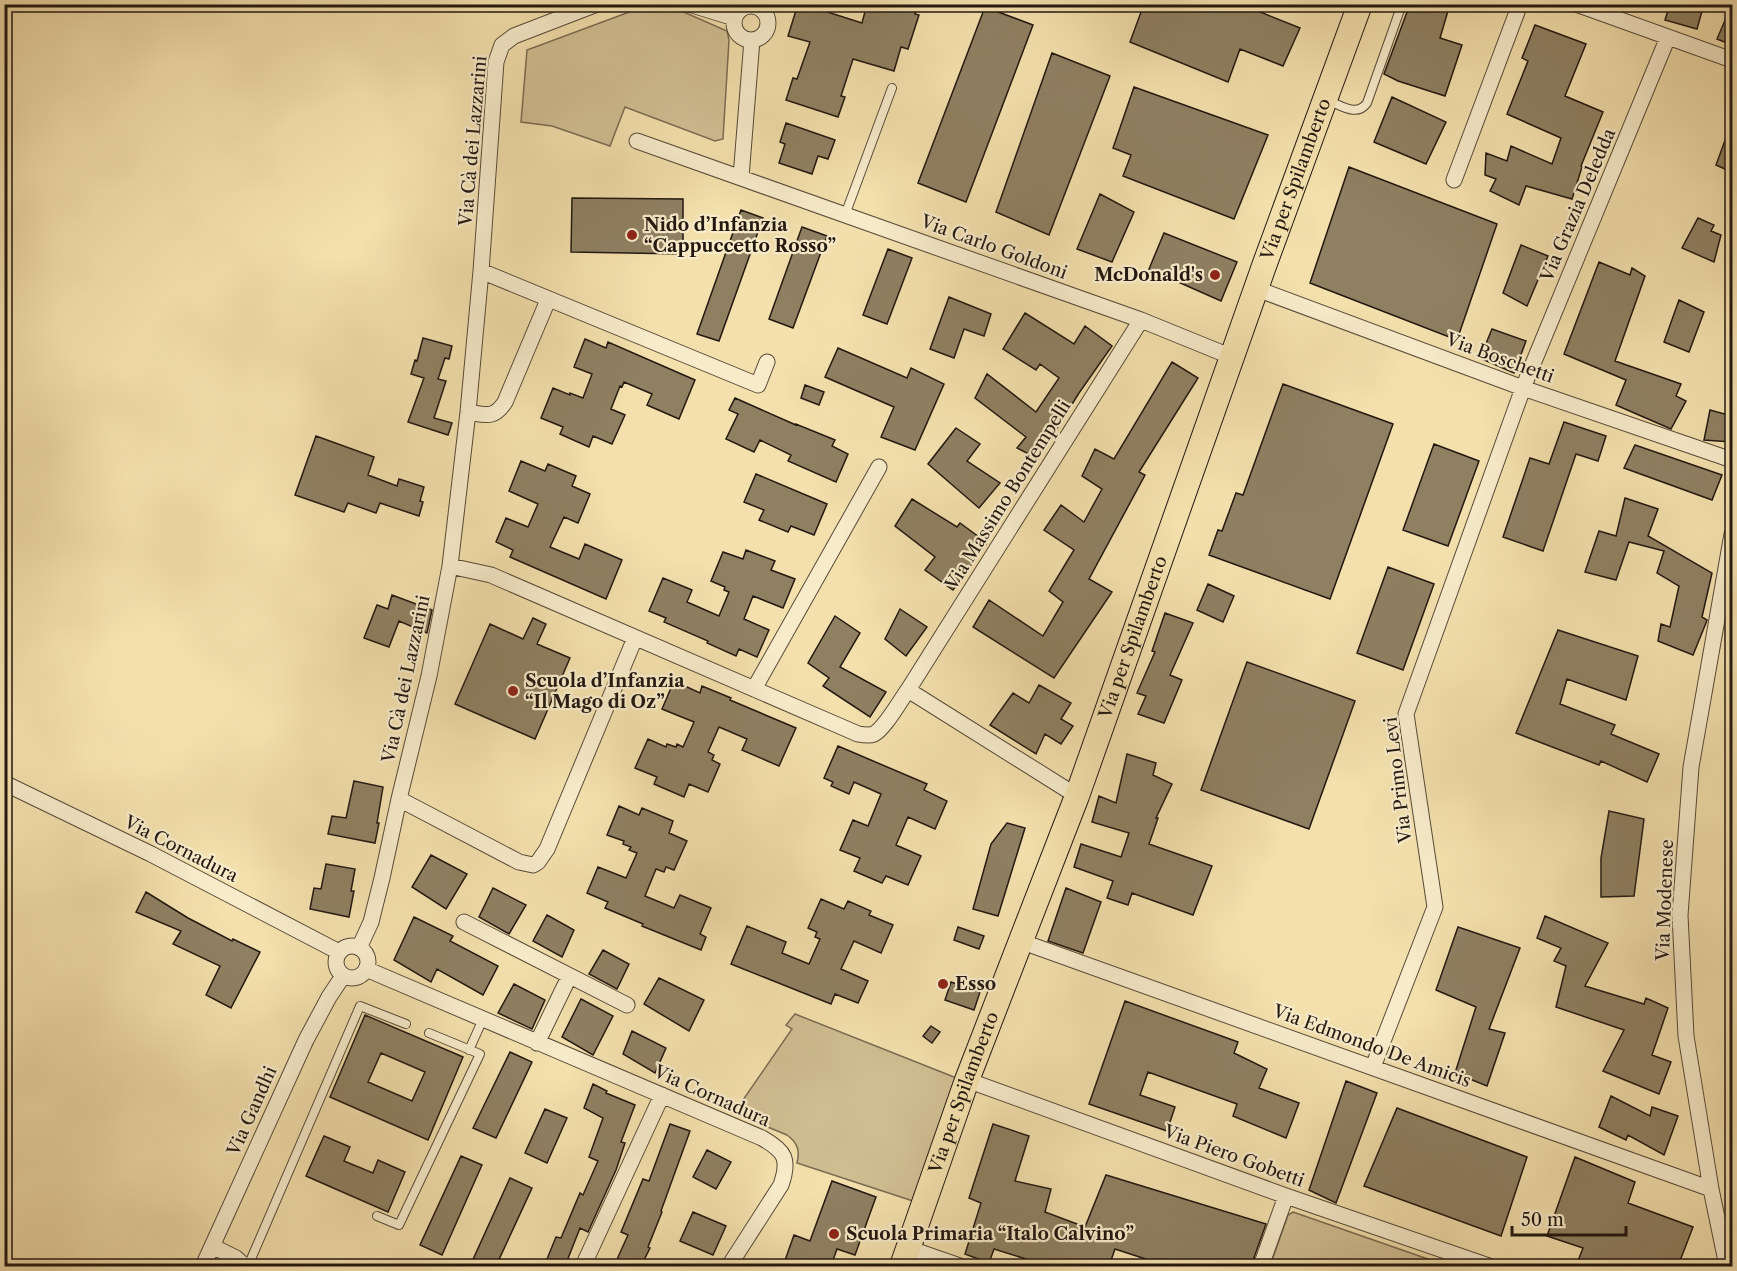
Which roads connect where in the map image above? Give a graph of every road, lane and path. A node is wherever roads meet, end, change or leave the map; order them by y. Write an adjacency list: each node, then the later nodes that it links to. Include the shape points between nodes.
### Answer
1 (597, 4): 18 (street, Via Cà dei Lazzarini, via 514,36 501,45 496,62)
2 (689, 4): 8 (street)
3 (1402, 4): 13 (lane, via 1363,108 1350,110)
4 (1520, 4): 16 (street)
5 (1576, 4): 9 (street)
6 (760, 6): 8 (street, via 744,6); 10 (street, via 768,20 767,29)
7 (1355, 6): 13 (main road, Via per Spilamberto)
8 (734, 18): 10 (street, via 739,36)
9 (1668, 37): 11 (street); 24 (street, Via Grazia Deledda)
10 (752, 40): 15 (street)
11 (1732, 60)
12 (892, 88): 17 (lane)
13 (1325, 99): 19 (main road, Via per Spilamberto)
14 (637, 141): 15 (street, Via Carlo Goldoni)
15 (741, 177): 17 (street, Via Carlo Goldoni)
16 (1454, 180)
17 (845, 215): 21 (street, Via Carlo Goldoni)
18 (481, 271): 20 (street); 25 (street, Via Cà dei Lazzarini)
19 (1257, 289): 22 (main road, Via per Spilamberto); 24 (street, Via Boschetti)
20 (548, 300): 23 (street, via 758,386); 25 (street, via 500,411 492,415)
21 (1141, 321): 22 (street, Via Carlo Goldoni); 32 (street, Via Massimo Bontempelli)
22 (1232, 357): 34 (main road, Via per Spilamberto)
23 (767, 362)
24 (1523, 387): 26 (street, Via Boschetti); 49 (street, Via Primo Levi, via 1406,714 1435,907)
25 (468, 412): 29 (street, Via Cà dei Lazzarini)
26 (1732, 460)
27 (879, 467): 31 (street)
28 (1732, 534): 52 (street, Via Modenese, via 1691,767 1680,915 1686,1036)
29 (450, 566): 30 (street, Via Massimo Bontempelli, via 491,575); 35 (street, Via Cà dei Lazzarini)
30 (635, 638): 31 (street, Via Massimo Bontempelli); 35 (street, via 547,849 538,862 519,862)
31 (754, 690): 32 (street, Via Massimo Bontempelli, via 868,735 880,728)
32 (908, 690): 34 (street)
33 (4, 783): 39 (street, Via Cornadura)
34 (1077, 796): 37 (main road, Via per Spilamberto)
35 (399, 799): 38 (street, Via Cà dei Lazzarini, via 374,912)
36 (464, 922): 42 (street)
37 (1020, 941): 49 (street, Via Edmondo De Amicis); 50 (main road, Via per Spilamberto)
38 (359, 948): 39 (street, via 348,946); 40 (street, via 367,957)
39 (339, 952): 41 (street, via 337,967)
40 (366, 969): 41 (street, via 353,978); 44 (street, Via Cornadura)
41 (343, 976): 55 (street, Via Gandhi, via 306,1040)
42 (569, 976): 43 (street); 47 (street)
43 (627, 1005)
44 (483, 1019): 47 (street, Via Cornadura); 48 (lane)
45 (406, 1024): 58 (lane, via 360,1006)
46 (429, 1033): 48 (lane)
47 (537, 1042): 51 (street, Via Cornadura)
48 (469, 1050): 54 (lane, via 480,1054 399,1225)
49 (1373, 1067): 52 (street, Via Edmondo De Amicis)
50 (967, 1080): 53 (street, Via Piero Gobetti); 56 (main road, Via per Spilamberto)
51 (662, 1095): 59 (street); 60 (street, Via Cornadura, via 762,1138 784,1156 781,1185)
52 (1711, 1189): 64 (street, Via Modenese)
53 (1286, 1196): 62 (street); 63 (street, Via Piero Gobetti)
54 (377, 1216)
55 (212, 1246): 57 (street, Via Gandhi); 58 (street)
56 (905, 1257): 61 (street)
57 (203, 1266)
58 (246, 1266)
59 (583, 1266)
60 (729, 1266)
61 (960, 1266)
62 (1261, 1266)
63 (1489, 1266)
64 (1727, 1266)

